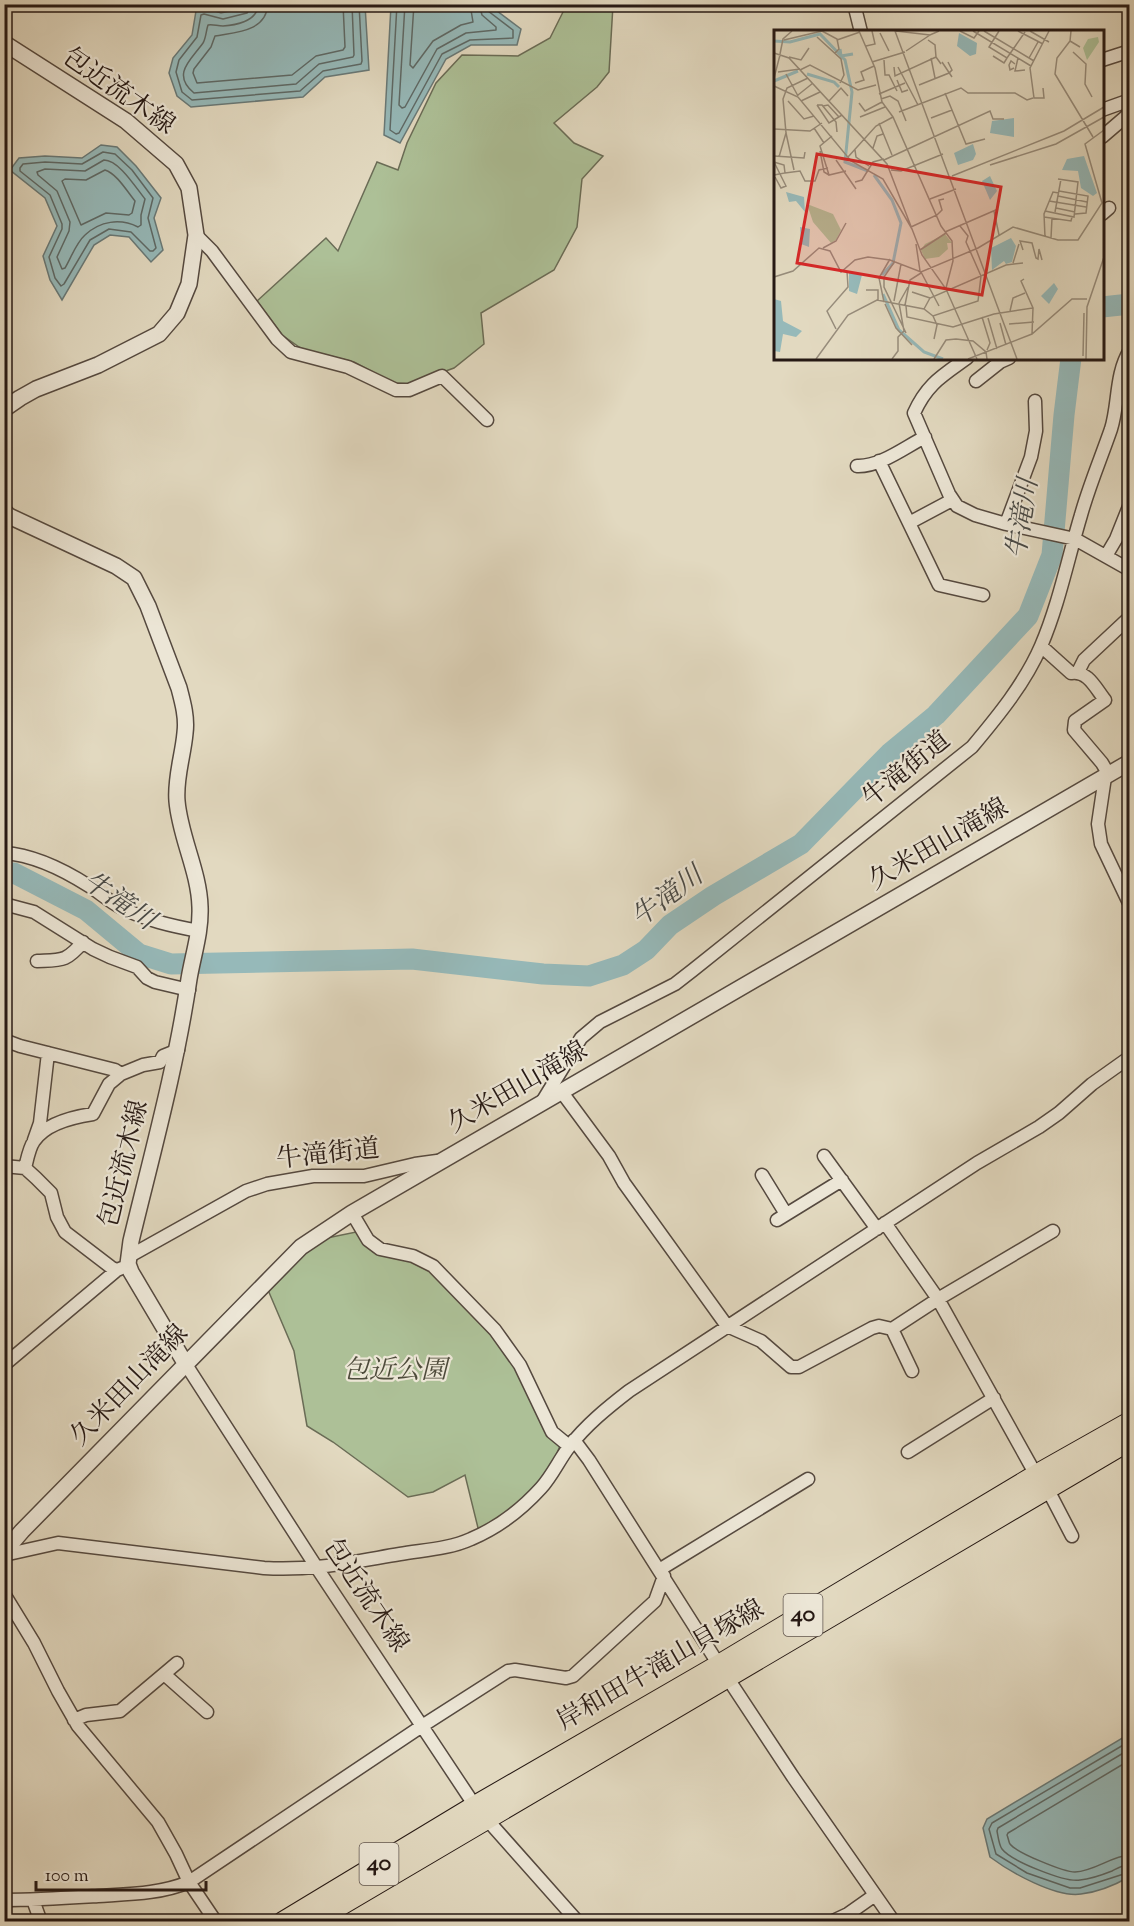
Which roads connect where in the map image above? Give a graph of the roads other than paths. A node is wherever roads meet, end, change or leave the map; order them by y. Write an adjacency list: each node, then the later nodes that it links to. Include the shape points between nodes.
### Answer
1 (854, 4): 2 (street)
2 (860, 30)
3 (4, 43): 10 (street, 包近流木線, via 126,121 176,164 189,188)
4 (1130, 51): 5 (street)
5 (1104, 59)
6 (1130, 100): 7 (street)
7 (1104, 109)
8 (1130, 112): 9 (street)
9 (1104, 134)
10 (196, 235): 16 (street, 包近流木線, via 189,284 177,313 159,334 98,365 36,389); 17 (street, via 291,352 348,367 396,390 409,390 442,376)
11 (1130, 350): 26 (street, 牛滝街道, via 1120,374 1116,414)
12 (964, 360): 18 (street, via 934,381 920,401 914,413)
13 (1004, 360): 14 (street)
14 (976, 381)
15 (1035, 401): 25 (street, via 1031,457)
16 (4, 409)
17 (487, 420)
18 (925, 437): 19 (street); 21 (street)
19 (879, 461): 20 (street); 24 (street)
20 (856, 466)
21 (952, 500): 24 (street); 25 (street, via 975,515)
22 (1130, 504): 27 (street)
23 (6, 514): 38 (street, 包近流木線, via 116,566 134,578 141,590 179,688 186,717 177,804 197,884)
24 (909, 523): 29 (street, via 939,585)
25 (1006, 524): 26 (street)
26 (1072, 538): 27 (street); 31 (street, 牛滝街道)
27 (1106, 556): 28 (street)
28 (1130, 570)
29 (983, 595)
30 (1130, 617): 32 (street, via 1084,660)
31 (1041, 646): 32 (street, via 1071,673); 48 (street, 牛滝街道, via 997,717 972,747 675,984 600,1022 581,1038)
32 (1078, 672): 34 (street, via 1105,700 1075,721 1074,730 1102,763)
33 (1130, 762): 34 (street, 久米田山滝線)
34 (1107, 776): 37 (street, via 1098,824 1101,844); 47 (street, 久米田山滝線)
35 (4, 853): 38 (street, via 32,858 59,869 118,906)
36 (4, 904): 39 (street, via 34,912)
37 (1130, 905)
38 (197, 939): 41 (street, 包近流木線)
39 (83, 942): 40 (street, via 70,957); 41 (street, via 137,967 155,982)
40 (37, 961)
41 (189, 986): 43 (street, 包近流木線)
42 (4, 1040): 44 (street)
43 (178, 1050): 46 (street, via 163,1056 160,1062); 59 (street, 包近流木線)
44 (48, 1053): 46 (street); 49 (street, via 40,1123)
45 (1130, 1057): 57 (street, via 1059,1113)
46 (121, 1074): 49 (street, via 110,1084 93,1114 51,1126)
47 (561, 1091): 48 (street, 久米田山滝線); 61 (street)
48 (542, 1102): 51 (street, 久米田山滝線)
49 (34, 1141): 53 (street)
50 (824, 1156): 55 (street)
51 (441, 1160): 56 (street, 久米田山滝線); 59 (street, 牛滝街道, via 364,1176 313,1176 267,1184 246,1191)
52 (4, 1166): 53 (street)
53 (25, 1168): 59 (street, via 51,1193 65,1232 112,1268)
54 (762, 1175): 55 (street, via 782,1217)
55 (842, 1180): 57 (street)
56 (352, 1213): 63 (street, 久米田山滝線, via 301,1246); 69 (street, via 368,1240 380,1249 413,1256 433,1266 495,1330 520,1365 552,1432)
57 (881, 1226): 60 (street); 61 (street)
58 (1053, 1231): 60 (street)
59 (125, 1264): 63 (street, 包近流木線); 64 (street, 牛滝街道)
60 (938, 1299): 62 (street); 66 (street)
61 (728, 1326): 62 (street, via 761,1341 791,1367 799,1367 872,1328); 69 (street, via 620,1398)
62 (892, 1329): 65 (street)
63 (185, 1363): 74 (street, 久米田山滝線); 75 (street, 包近流木線)
64 (4, 1365)
65 (912, 1371)
66 (994, 1398): 70 (street); 72 (street)
67 (1130, 1422): 72 (main road, 岸和田牛滝山貝塚線 / 40)
68 (1130, 1440): 72 (main road, 岸和田牛滝山貝塚線 / 40)
69 (572, 1443): 75 (street, via 542,1487 522,1507 470,1540); 76 (street, via 589,1460)
70 (908, 1452)
71 (808, 1479): 76 (street)
72 (1042, 1482): 73 (street); 79 (main road, 岸和田牛滝山貝塚線 / 40)
73 (1072, 1536)
74 (4, 1554): 75 (street, via 58,1543 264,1568)
75 (317, 1568): 83 (street, 包近流木線)
76 (662, 1573): 79 (street); 83 (street, via 655,1601 573,1676 508,1671)
77 (4, 1594): 82 (street)
78 (177, 1663): 80 (street)
79 (723, 1671): 84 (main road, 岸和田牛滝山貝塚線 / 40); 86 (street)
80 (164, 1674): 81 (street); 82 (street, via 120,1711)
81 (207, 1712)
82 (74, 1720): 85 (street, via 158,1822)
83 (422, 1726): 84 (street, 包近流木線); 85 (street)
84 (480, 1812): 91 (main road, 岸和田牛滝山貝塚線 / 40); 92 (main road, 岸和田牛滝山貝塚線 / 40, via 438,1849); 93 (street, 包近流木線)
85 (189, 1882): 88 (street, via 168,1890); 90 (street)
86 (875, 1895): 94 (street); 95 (street)
87 (4, 1900): 88 (street)
88 (33, 1900): 89 (street)
89 (41, 1922)
90 (216, 1922)
91 (283, 1922)
92 (312, 1922)
93 (578, 1922)
94 (831, 1922)
95 (894, 1922)

